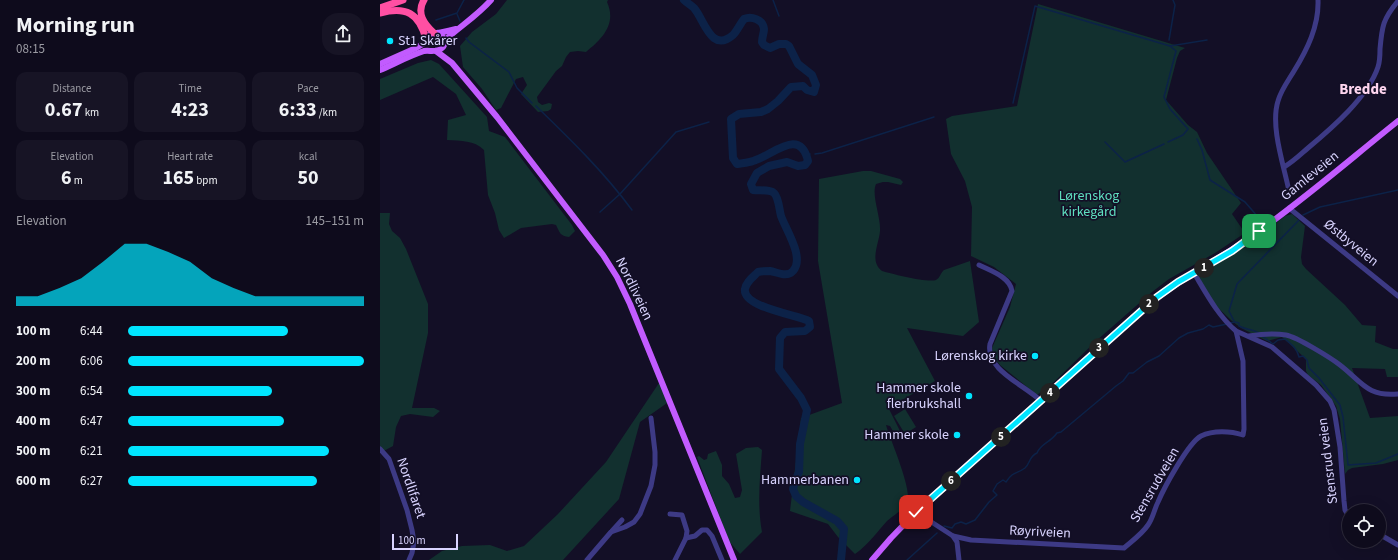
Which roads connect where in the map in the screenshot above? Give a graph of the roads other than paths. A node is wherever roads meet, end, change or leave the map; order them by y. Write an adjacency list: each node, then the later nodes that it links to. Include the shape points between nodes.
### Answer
1 (403, 0): 6 (highway)
2 (424, 0): 9 (highway, via 421,14 425,23)
3 (491, 0): 8 (main road)
4 (1318, 0): 17 (street, via 1311,38 1278,101 1276,126)
5 (1398, 1): 17 (street, via 1382,27 1379,66 1373,80 1351,109 1316,142)
6 (380, 8)
7 (380, 13): 10 (highway, via 399,10 411,14 421,25)
8 (459, 28): 9 (main road); 11 (main road)
9 (436, 33): 10 (main road, via 430,34); 11 (main road, via 442,35)
10 (426, 40): 12 (main road, via 427,46); 14 (main road, via 416,48)
11 (444, 43): 12 (main road, via 440,50); 13 (main road, Nordliveien)
12 (433, 51): 13 (main road, Nordliveien); 15 (main road, via 422,52)
13 (452, 63): 43 (main road, Nordliveien, via 512,135 617,277)
14 (380, 64)
15 (380, 70)
16 (1398, 121): 19 (main road, Gamleveien)
17 (1284, 166): 18 (street)
18 (1289, 191)
19 (1289, 208): 21 (main road, Gamleveien, via 1236,248); 22 (street, Østbyveien)
20 (979, 265): 26 (street, via 1004,278 1012,291 990,344 991,357 999,368)
21 (1194, 274): 23 (street, Stensrud veien, via 1222,316); 26 (main road, Gamleveien, via 1172,286 1153,301)
22 (1398, 296)
23 (1236, 330): 24 (street, Stensrud veien); 38 (street, Stensrudveien, via 1244,374 1243,435 1234,432 1210,434 1201,436 1194,442 1167,483 1148,525)
24 (1248, 336): 25 (street, via 1288,336 1332,359 1375,393); 29 (street, Stensrud veien, via 1272,347 1316,385 1330,402 1334,410 1340,447)
25 (1398, 394)
26 (1041, 401): 30 (main road, Gamleveien)
27 (651, 418): 33 (street, via 656,452 651,486 640,514 634,522)
28 (380, 449): 39 (street, Nordlifaret, via 388,456 407,510 414,542)
29 (1344, 504)
30 (916, 512): 34 (street); 44 (main road, Gamleveien)
31 (670, 514): 35 (street, via 682,515)
32 (622, 520): 33 (street)
33 (611, 532): 40 (street)
34 (954, 536): 38 (street, Røyriveien, via 971,540 1025,544 1120,549); 45 (street)
35 (686, 538): 41 (street); 42 (street, via 707,530)
36 (1386, 538): 37 (street)
37 (1398, 545)
38 (1126, 547)
39 (409, 560)
40 (587, 560)
41 (675, 560)
42 (722, 560)
43 (734, 560)
44 (872, 560)
45 (959, 560)

